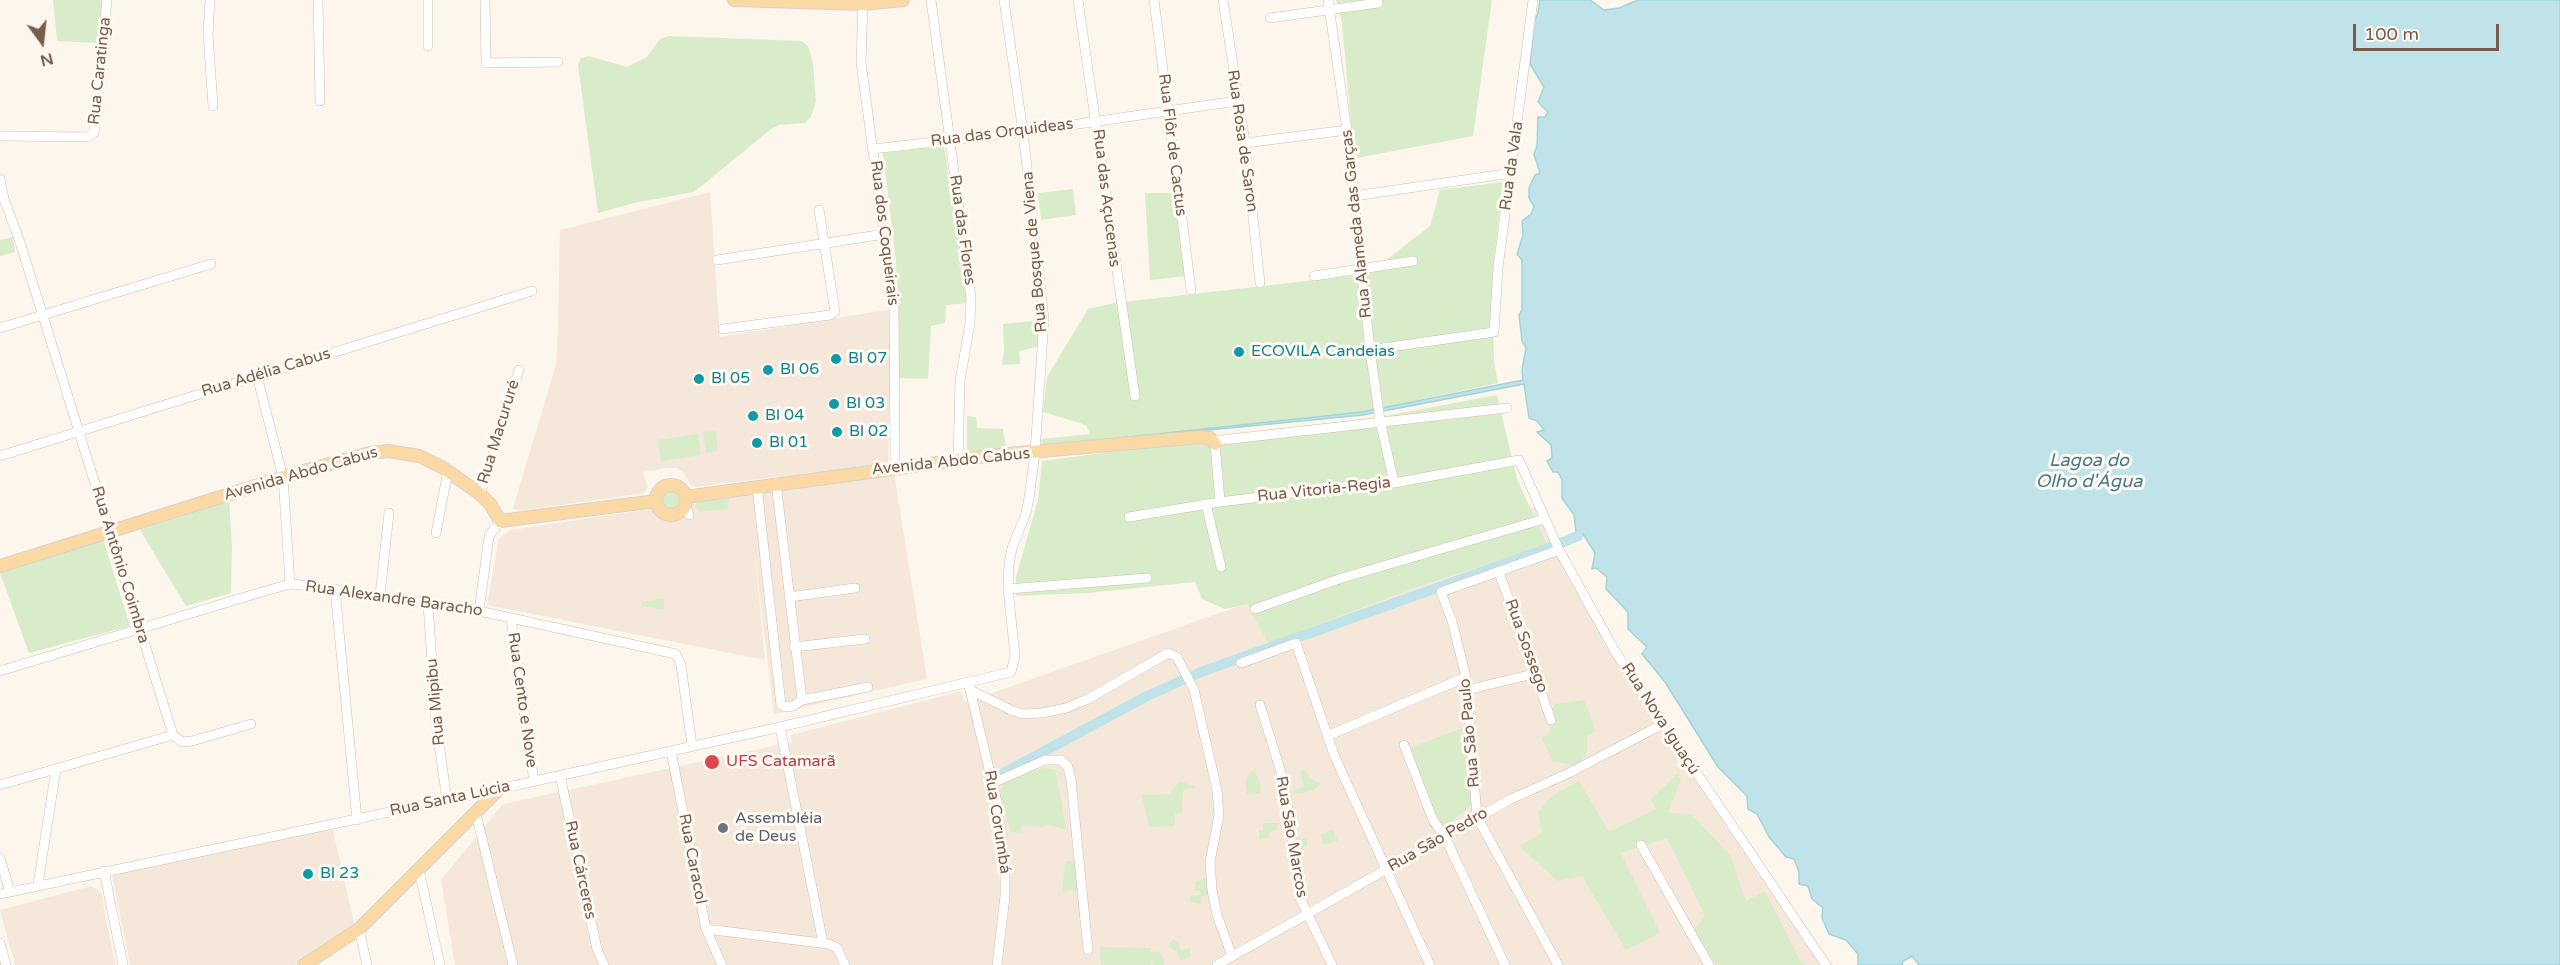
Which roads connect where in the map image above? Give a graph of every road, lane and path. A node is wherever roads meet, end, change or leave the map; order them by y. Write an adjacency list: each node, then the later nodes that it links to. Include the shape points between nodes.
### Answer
1 (107, 0): 27 (street, Rua Caratinga, via 94,133 87,137)
2 (210, 0): 22 (street)
3 (318, 0): 20 (street)
4 (428, 0): 18 (street)
5 (485, 0): 19 (street, via 486,63)
6 (734, 0): 14 (main road)
7 (903, 0): 14 (main road)
8 (931, 0): 28 (street, Rua das Flores)
9 (1004, 0): 26 (street, Rua Bosque de Viena)
10 (1078, 0): 24 (street, Rua das Açucenas)
11 (1154, 0): 23 (street, Rua Flôr de Cactus)
12 (1223, 0): 21 (street, Rua Rosa de Saron)
13 (1533, 0): 31 (street, Rua da Vala)
14 (863, 2): 30 (street, Rua dos Coqueirais, via 861,62)
15 (1378, 3): 16 (street)
16 (1328, 5): 17 (street); 25 (street, Rua Alameda das Garças)
17 (1270, 18)
18 (428, 46)
19 (558, 62)
20 (320, 101)
21 (1237, 101): 23 (street, Rua das Orquideas); 29 (street, Rua Rosa de Saron)
22 (213, 106)
23 (1167, 112): 24 (street, Rua das Orquideas); 43 (street, Rua Flôr de Cactus)
24 (1096, 121): 26 (street, Rua das Orquideas); 51 (street, Rua das Açucenas)
25 (1347, 130): 29 (street); 33 (street, Rua Alameda das Garças)
26 (1023, 132): 28 (street, Rua das Orquideas); 56 (street, Rua Bosque de Viena, via 1044,319)
27 (0, 136)
28 (949, 140): 30 (street, Rua das Orquideas); 58 (street, Rua das Flores, via 971,298 960,381)
29 (1245, 143): 42 (street, Rua Rosa de Saron)
30 (873, 149): 35 (street, Rua dos Coqueirais)
31 (1512, 173): 33 (street); 48 (street, Rua da Vala, via 1498,268 1494,332)
32 (0, 179): 45 (street, Rua Antônio Coimbra)
33 (1354, 196): 40 (street, Rua Alameda das Garças)
34 (819, 210): 36 (street)
35 (885, 234): 36 (street); 60 (street, Rua dos Coqueirais, via 895,330)
36 (825, 244): 37 (street); 47 (street, via 835,312)
37 (717, 260)
38 (1413, 261): 40 (street)
39 (211, 264): 45 (street)
40 (1361, 270): 41 (street); 48 (street, Rua Alameda das Garças)
41 (1314, 276)
42 (1260, 283)
43 (1191, 290)
44 (532, 291): 50 (street, Rua Adélia Cabus)
45 (43, 316): 46 (street); 54 (street, Rua Antônio Coimbra)
46 (0, 328)
47 (723, 329)
48 (1370, 350): 53 (street, Rua Alameda das Garças)
49 (519, 370): 66 (street, Rua Macururé)
50 (256, 376): 54 (street, Rua Adélia Cabus); 62 (street)
51 (1135, 396)
52 (1507, 408): 53 (street)
53 (1380, 421): 55 (street); 64 (street, Rua Alameda das Garças)
54 (77, 431): 57 (street, Rua Adélia Cabus); 75 (street, Rua Antônio Coimbra)
55 (1214, 442): 56 (main road, Avenida Abdo Cabus, via 1200,437); 69 (street)
56 (1035, 453): 58 (main road, Avenida Abdo Cabus); 85 (street, Rua Bosque de Viena, via 1026,513 1012,548)
57 (0, 456)
58 (958, 460): 60 (main road, Avenida Abdo Cabus)
59 (1519, 460): 64 (street, Rua Vitoria-Regia); 73 (street, Rua Nova Iguaçú)
60 (895, 467): 63 (main road, Avenida Abdo Cabus)
61 (448, 471): 62 (main road, Avenida Abdo Cabus, via 419,456 388,451); 66 (main road, Avenida Abdo Cabus); 76 (street)
62 (283, 477): 75 (main road, Avenida Abdo Cabus); 82 (street)
63 (776, 483): 65 (main road, Avenida Abdo Cabus); 87 (street)
64 (1394, 483): 69 (street, Rua Vitoria-Regia)
65 (756, 486): 67 (main road, Avenida Abdo Cabus); 102 (street, via 780,701 786,707)
66 (480, 494): 74 (main road, Avenida Abdo Cabus)
67 (686, 497): 68 (main road, via 676,486 666,486); 68 (main road, via 685,512 674,515 664,513)
68 (656, 501): 74 (main road)
69 (1220, 502): 70 (street, Rua Vitoria-Regia)
70 (1206, 504): 72 (street, Rua Vitoria-Regia); 79 (street)
71 (388, 513): 86 (street)
72 (1129, 517)
73 (1544, 519): 77 (street, Rua Nova Iguaçú); 89 (street, via 1342,578)
74 (500, 521): 90 (street, via 489,536)
75 (110, 531): 78 (main road, Avenida Abdo Cabus); 92 (street, Rua Antônio Coimbra)
76 (436, 533)
77 (1558, 550): 80 (street); 106 (street, Rua Nova Iguaçú, via 1611,644)
78 (0, 566)
79 (1221, 567)
80 (1499, 572): 97 (street, Rua Sossego); 98 (street, Rua São Paulo, via 1441,592)
81 (1147, 578): 85 (street)
82 (290, 584): 84 (street, Rua Alexandre Baracho); 92 (street, Rua Alexandre Baracho)
83 (855, 588): 87 (street)
84 (335, 589): 86 (street, Rua Alexandre Baracho); 122 (street)
85 (1008, 589): 99 (street, Rua Bosque de Viena, via 1013,668)
86 (380, 595): 88 (street, Rua Alexandre Baracho)
87 (789, 597): 94 (street)
88 (428, 603): 90 (street, Rua Alexandre Baracho); 119 (street, Rua Mipibu, via 436,723)
89 (1255, 609)
90 (479, 611): 91 (street, Rua Alexandre Baracho)
91 (511, 619): 111 (street, Rua Alexandre Baracho, via 676,654 681,665); 115 (street, Rua Cento e Nove)
92 (139, 629): 96 (street, Rua Alexandre Baracho); 108 (street, Rua Antônio Coimbra)
93 (865, 639): 94 (street)
94 (794, 647): 102 (street)
95 (1240, 663): 109 (street, via 1296,644)
96 (0, 671)
97 (1537, 673): 101 (street); 104 (street, Rua Sossego)
98 (1466, 677): 101 (street, Rua São Paulo); 109 (street)
99 (969, 686): 107 (street, Rua Santa Lúcia); 116 (street, Rua Corumbá); 137 (street, via 1013,711 1042,713 1088,699 1168,653 1177,657 1189,678 1217,790 1219,815 1210,862 1212,890)
100 (868, 687): 102 (street)
101 (1467, 690): 121 (street, Rua São Paulo)
102 (802, 700)
103 (1260, 705): 131 (street, Rua São Marcos, via 1284,782 1297,885)
104 (1551, 720)
105 (251, 724): 108 (street, via 192,741 182,742)
106 (1663, 724): 121 (street, Rua São Pedro); 154 (street, Rua Nova Iguaçú)
107 (780, 727): 111 (street, Rua Santa Lúcia); 135 (street)
108 (173, 735): 113 (street)
109 (1327, 736): 127 (street)
110 (1404, 745): 123 (street, via 1434,820)
111 (692, 746): 112 (street, Rua Santa Lúcia)
112 (671, 751): 114 (street, Rua Santa Lúcia); 133 (street, Rua Caracol)
113 (56, 769): 117 (street); 129 (street)
114 (560, 775): 115 (street, Rua Santa Lúcia); 144 (street, Rua Cárceres, via 597,950)
115 (534, 781): 118 (street, Rua Santa Lúcia)
116 (993, 783): 136 (street, via 1045,760 1061,760 1068,767); 147 (street, Rua Corumbá, via 1006,881)
117 (0, 785)
118 (499, 789): 119 (street, Rua Santa Lúcia); 120 (main road)
119 (447, 800): 122 (street, Rua Santa Lúcia)
120 (476, 814): 126 (main road); 143 (street)
121 (1478, 817): 123 (street, Rua São Pedro); 152 (street, Rua São Paulo)
122 (357, 820): 128 (street, Rua Santa Lúcia)
123 (1445, 837): 127 (street, Rua São Pedro); 151 (street)
124 (1641, 845): 153 (street)
125 (0, 858): 130 (street)
126 (419, 870): 132 (main road); 142 (street)
127 (1386, 870): 131 (street, Rua São Pedro); 150 (street)
128 (104, 871): 129 (street, Rua Santa Lúcia); 139 (street)
129 (38, 884): 130 (street, Rua Santa Lúcia)
130 (5, 893)
131 (1308, 914): 137 (street, Rua São Pedro); 149 (street, Rua São Marcos)
132 (359, 929): 140 (main road); 141 (street)
133 (706, 929): 135 (street); 145 (street, Rua Caracol)
134 (0, 943): 138 (street)
135 (823, 943): 146 (street, via 837,948)
136 (1088, 950)
137 (1232, 956): 148 (street, Rua São Pedro)
138 (6, 965)
139 (123, 965)
140 (304, 965)
141 (367, 965)
142 (440, 965)
143 (513, 965)
144 (604, 965)
145 (722, 965)
146 (845, 965)
147 (997, 965)
148 (1217, 965)
149 (1332, 965)
150 (1430, 965)
151 (1505, 965)
152 (1558, 965)
153 (1709, 965)
154 (1826, 965)

